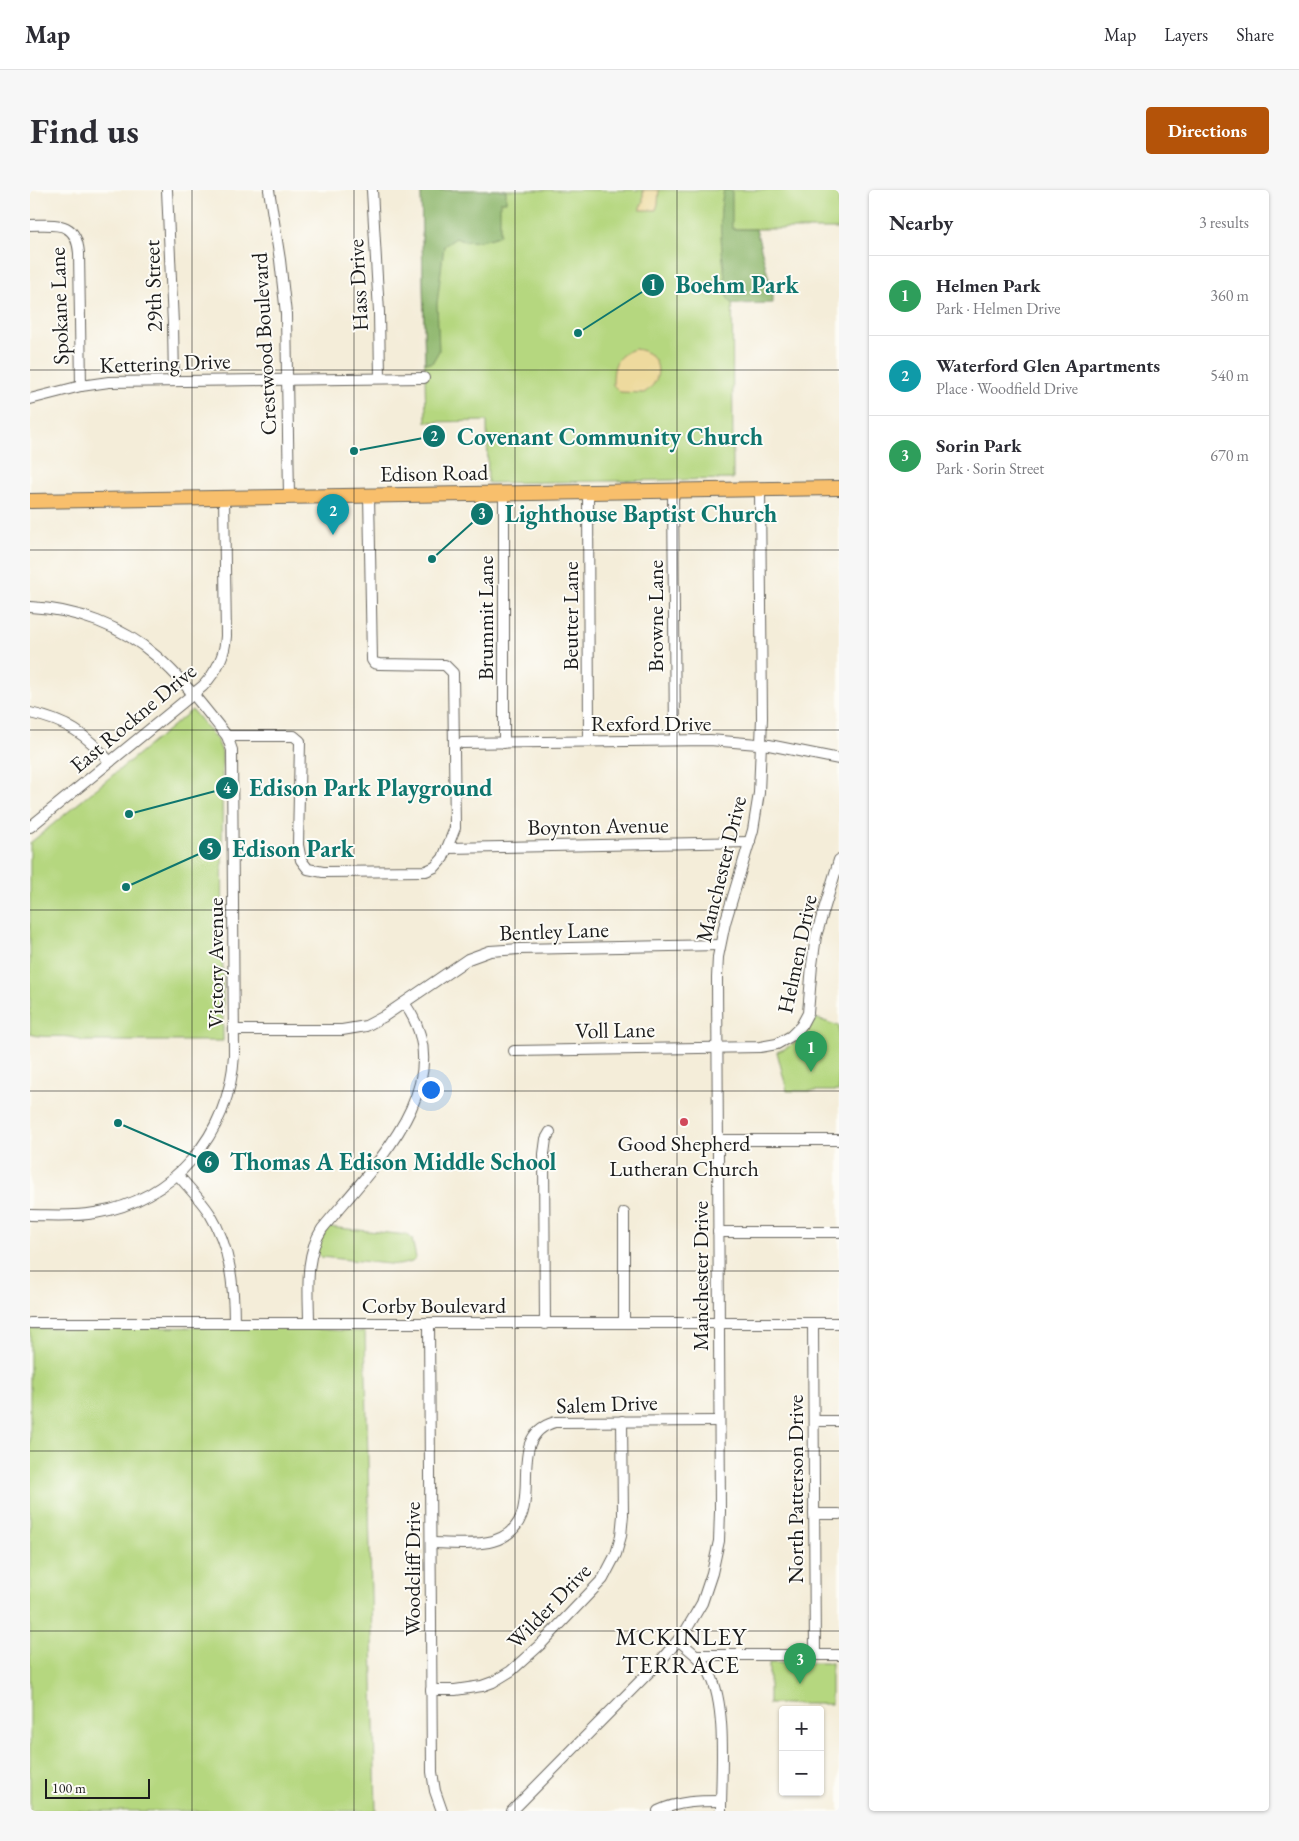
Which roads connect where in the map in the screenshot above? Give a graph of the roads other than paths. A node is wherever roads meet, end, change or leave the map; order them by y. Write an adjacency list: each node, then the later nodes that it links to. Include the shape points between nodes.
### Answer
1 (167, 190): 8 (street, 29th Street)
2 (269, 190): 7 (street, Crestwood Boulevard, via 283,287)
3 (372, 190): 5 (street, Hass Drive)
4 (30, 225): 9 (street, Spokane Lane, via 59,225 75,236 79,253)
5 (380, 378): 6 (street, Kettering Drive); 7 (street, Kettering Drive)
6 (424, 378)
7 (288, 379): 8 (street, Kettering Drive); 17 (street, Crestwood Boulevard)
8 (174, 381): 9 (street, Kettering Drive)
9 (81, 386): 10 (street, Kettering Drive)
10 (30, 399)
11 (839, 488): 12 (main road, Edison Road)
12 (760, 489): 13 (main road, Edison Road); 28 (street, Manchester Drive)
13 (673, 490): 14 (main road, Edison Road); 24 (street, Browne Lane)
14 (588, 492): 15 (main road, Edison Road); 25 (street, Beutter Lane)
15 (504, 493): 16 (main road, Edison Road); 27 (street, Brummit Lane)
16 (369, 495): 17 (main road, Edison Road); 33 (street, via 372,660 379,664 446,665 453,673 455,828)
17 (289, 496): 18 (main road, Edison Road)
18 (224, 497): 19 (main road, Edison Road); 21 (street, East Rockne Drive, via 226,646 216,669)
19 (30, 501)
20 (30, 607): 21 (street, via 82,615 116,630 156,656)
21 (193, 694): 23 (street); 30 (street, East Rockne Drive)
22 (30, 713): 30 (street, via 69,725 92,742)
23 (227, 736): 33 (street, via 294,736 299,739 298,845 304,866 315,872 426,871 435,867); 37 (street, Victory Avenue, via 232,750)
24 (675, 740): 25 (street, Rexford Drive); 28 (street, Rexford Drive)
25 (589, 741): 27 (street, Rexford Drive)
26 (462, 743): 27 (street, Rexford Drive)
27 (504, 743)
28 (761, 744): 29 (street, Rexford Drive); 32 (street, Manchester Drive, via 759,794)
29 (839, 759)
30 (110, 762): 31 (street, East Rockne Drive)
31 (30, 828)
32 (750, 842): 33 (street, Boynton Avenue); 35 (street, Manchester Drive)
33 (447, 848)
34 (839, 860): 38 (street, Helmen Drive, via 816,936 810,1004 802,1026 777,1044)
35 (720, 945): 36 (street, Bentley Lane, via 490,951 467,960); 38 (street, Manchester Drive)
36 (404, 1003): 37 (street, Bentley Lane, via 374,1023 357,1028); 49 (street, via 416,1022 422,1042 420,1083 408,1117 392,1142 316,1238 309,1261)
37 (234, 1030): 43 (street, Victory Avenue, via 232,1081 222,1111 206,1142)
38 (716, 1047): 39 (street, Voll Lane); 41 (street, Manchester Drive)
39 (514, 1051)
40 (550, 1132): 56 (street, via 544,1154)
41 (717, 1140): 42 (street); 46 (street, Manchester Drive)
42 (839, 1140)
43 (178, 1174): 45 (street, Victory Avenue, via 153,1193 121,1207 81,1215); 48 (street, via 210,1214 222,1240 232,1279)
44 (624, 1213): 50 (street)
45 (30, 1215)
46 (718, 1232): 47 (street); 51 (street, Manchester Drive)
47 (839, 1232)
48 (234, 1323): 49 (street, Corby Boulevard); 54 (street, Corby Boulevard)
49 (309, 1323): 55 (street, Corby Boulevard)
50 (624, 1323): 51 (street, Corby Boulevard); 56 (street, Corby Boulevard)
51 (719, 1323): 52 (street, Corby Boulevard); 57 (street, Manchester Drive)
52 (813, 1323): 53 (street, Corby Boulevard); 58 (street, North Patterson Drive)
53 (839, 1323)
54 (30, 1324)
55 (429, 1324): 56 (street, Corby Boulevard); 63 (street, Woodcliff Drive)
56 (545, 1324)
57 (720, 1421): 60 (street, Salem Drive); 64 (street, Manchester Drive, via 720,1519 716,1558 702,1603)
58 (814, 1421): 59 (street); 61 (street, North Patterson Drive)
59 (839, 1421)
60 (622, 1422): 63 (street, Salem Drive, via 555,1422 546,1425 539,1430 526,1454 526,1501 512,1529 487,1542); 68 (street, Wilder Drive, via 621,1536 603,1579 511,1671 482,1686)
61 (814, 1514): 62 (street); 66 (street, North Patterson Drive)
62 (839, 1514)
63 (431, 1543): 68 (street, Woodcliff Drive)
64 (679, 1641): 65 (street); 71 (street, Manchester Drive)
65 (696, 1655): 66 (street); 69 (street, via 717,1689)
66 (815, 1655): 67 (street)
67 (839, 1655)
68 (432, 1690): 70 (street, Woodcliff Drive, via 432,1777)
69 (721, 1806): 72 (street, via 690,1802)
70 (442, 1811)
71 (512, 1811)
72 (658, 1811)

